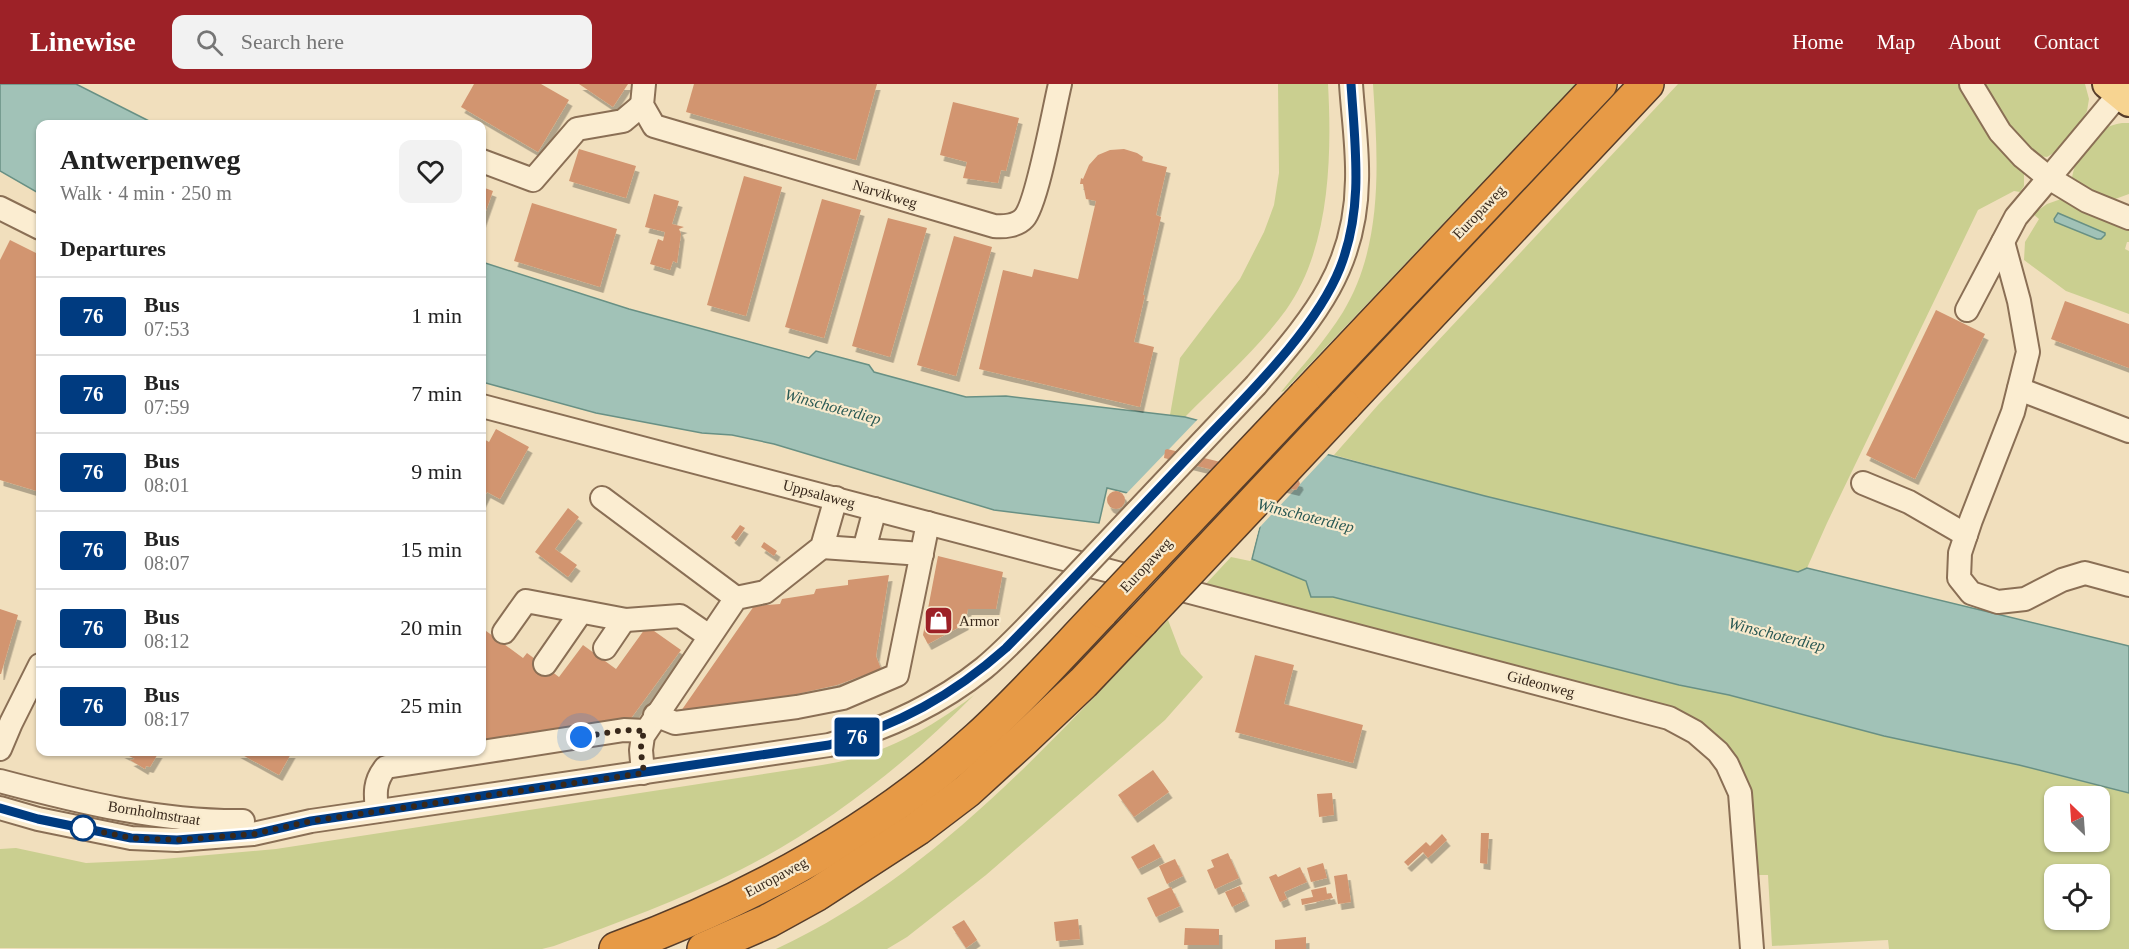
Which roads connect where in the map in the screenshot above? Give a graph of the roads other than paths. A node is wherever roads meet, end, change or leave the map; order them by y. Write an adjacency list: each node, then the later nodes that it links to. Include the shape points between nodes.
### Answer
1 (1060, 84): 7 (street, Narvikweg, via 1034,198 1024,219 1006,227 654,126)
2 (1351, 84): 41 (street, Bornholmstraat, bridge, via 1357,180 1349,237 1327,295 1256,385 1006,648 940,699 887,726 829,745)
3 (1600, 84): 46 (highway, Europaweg, bridge, via 1102,612 978,738 877,817 797,867 673,928)
4 (1647, 84): 47 (highway, bridge, via 1142,621 1023,740 967,791 917,829 817,894)
5 (1971, 84): 9 (street, via 2000,132)
6 (2121, 90): 9 (street)
7 (643, 94): 8 (street, via 623,121 577,129 533,180)
8 (486, 162)
9 (2049, 178): 11 (street, via 2087,201); 13 (street, via 2016,217)
10 (0, 208): 12 (street)
11 (2128, 214)
12 (36, 226)
13 (2003, 242): 14 (street); 15 (street, via 2028,352)
14 (1967, 310)
15 (2019, 389): 17 (street); 23 (street)
16 (486, 407): 20 (street, Uppsalaweg)
17 (2129, 430)
18 (1863, 483): 23 (street, via 1909,502)
19 (602, 498): 29 (street)
20 (836, 498): 21 (street, Uppsalaweg); 24 (street)
21 (875, 509): 22 (street, Uppsalaweg); 25 (street)
22 (928, 523): 26 (street); 27 (street, Uppsalaweg)
23 (1966, 535): 28 (street, via 1960,553 1959,578 1971,592 1998,602 2025,599 2085,573)
24 (822, 547): 25 (street); 29 (street, via 765,592)
25 (864, 550): 26 (street)
26 (922, 554): 37 (street, via 897,675 843,698 797,707)
27 (1157, 583): 48 (street, Gideonweg, via 1669,718 1695,732 1727,764 1740,793)
28 (2129, 585)
29 (736, 598): 33 (street)
30 (581, 612): 31 (street); 32 (street, via 526,601); 35 (street)
31 (624, 620): 33 (street, via 680,616); 34 (street)
32 (504, 632)
33 (709, 636): 37 (street)
34 (604, 648)
35 (545, 664)
36 (36, 673): 38 (street)
37 (650, 723): 39 (street); 41 (street, via 641,742)
38 (0, 749)
39 (486, 752)
40 (457, 756): 44 (street, via 387,767 376,786)
41 (644, 773): 44 (street, Bornholmstraat)
42 (0, 781): 45 (street, Bornholmstraat, via 136,813 179,819)
43 (0, 808): 45 (street, Bornholmstraat, via 131,838 254,834)
44 (377, 812): 45 (street, Bornholmstraat)
45 (311, 821)
46 (616, 949)
47 (704, 949)
48 (1752, 949)

